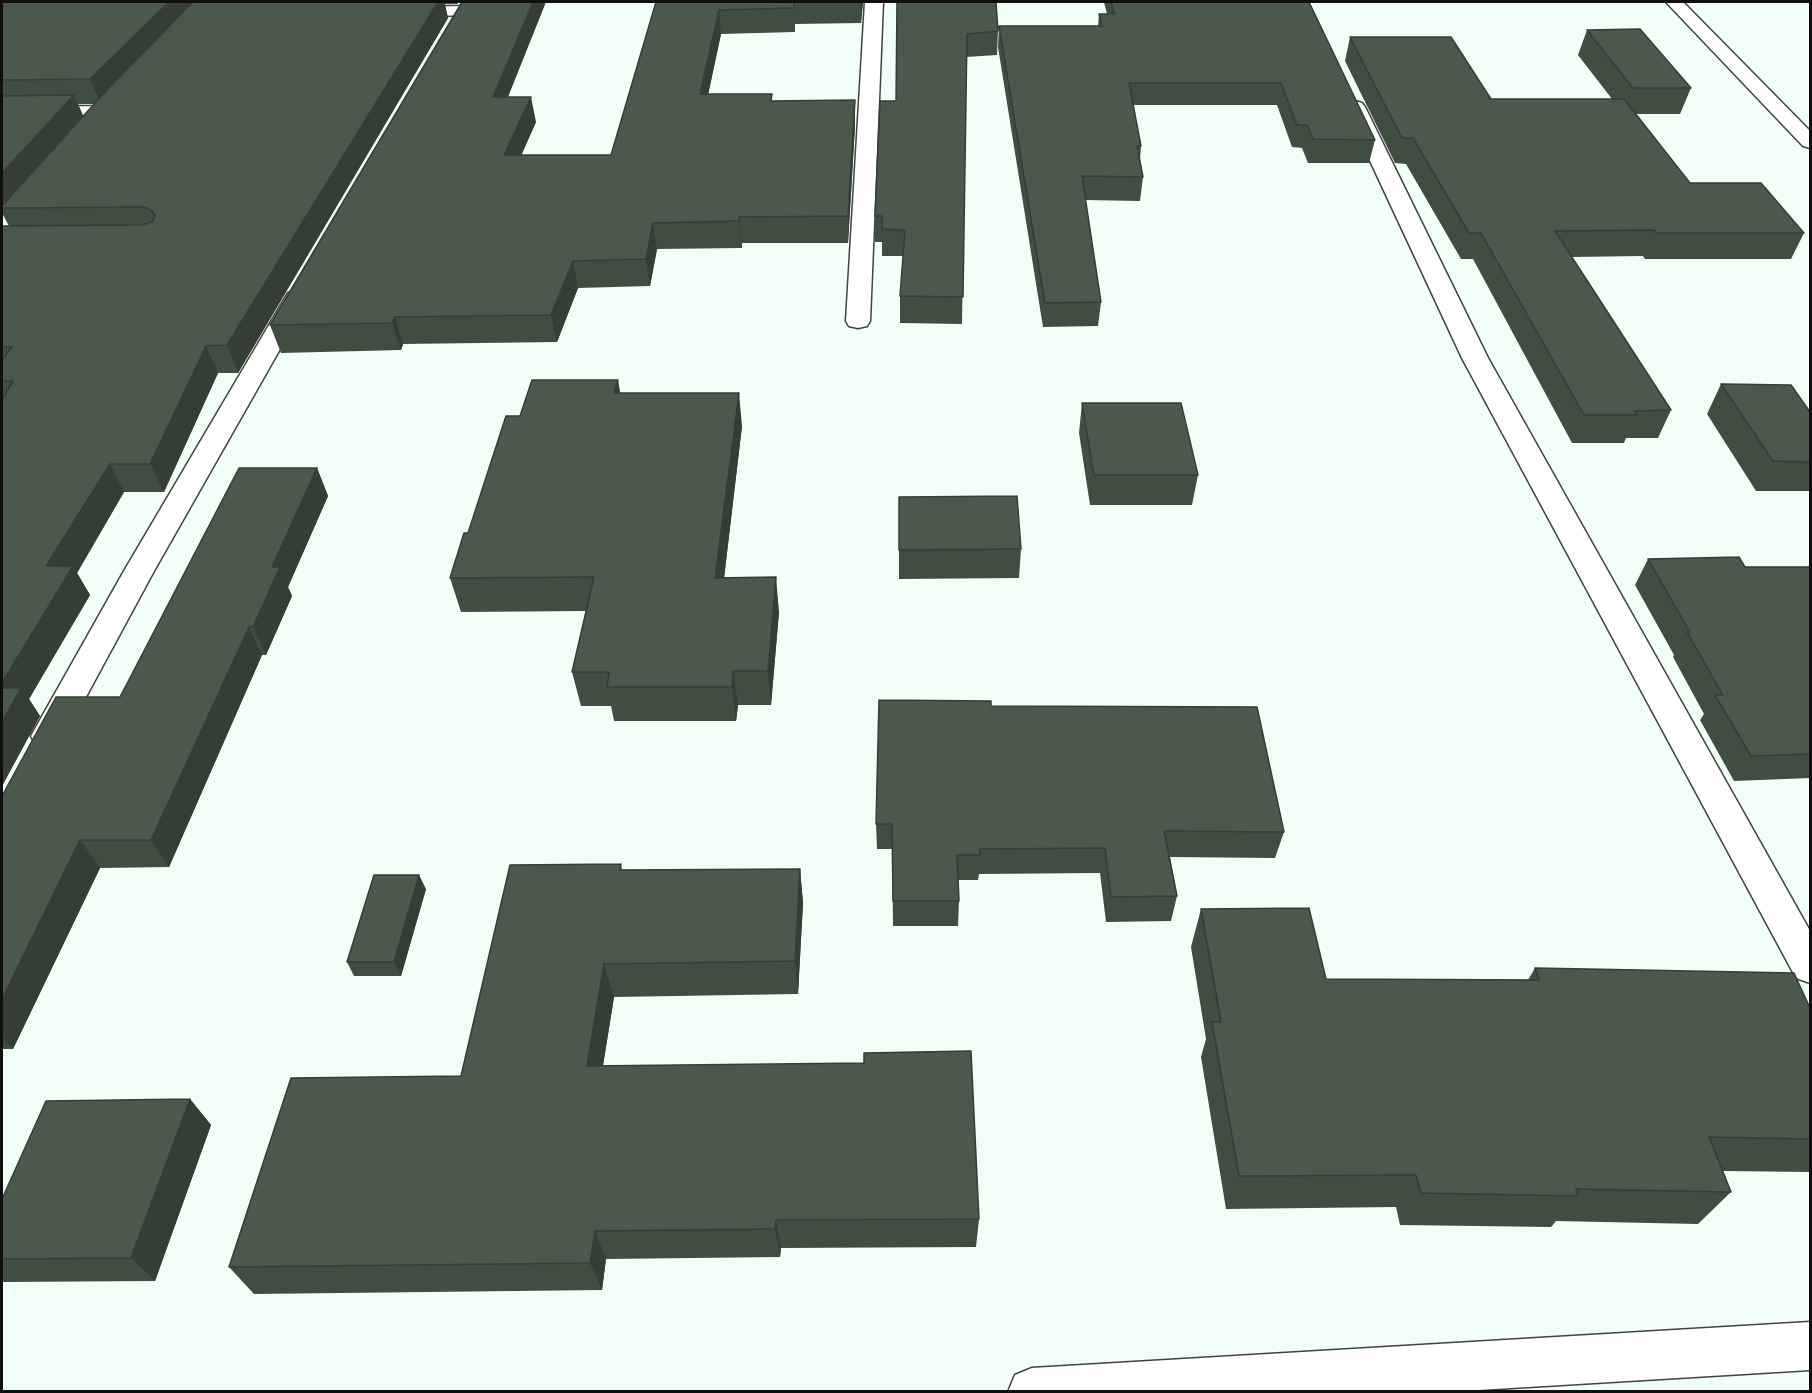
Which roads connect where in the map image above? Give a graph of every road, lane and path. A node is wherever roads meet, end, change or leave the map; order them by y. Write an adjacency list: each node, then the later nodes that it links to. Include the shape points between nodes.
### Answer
1 (874, 2): 12 (street)
2 (1674, 2): 10 (street)
3 (389, 12): 4 (street)
4 (461, 15)
5 (1345, 86): 14 (street, via 1475,358)
6 (123, 94): 7 (street)
7 (107, 112): 8 (street); 9 (street)
8 (2, 113)
9 (93, 128)
10 (1810, 142)
11 (307, 281): 13 (street, via 139,571)
12 (858, 321)
13 (36, 759)
14 (1810, 966)
15 (1810, 1346): 16 (street)
16 (1032, 1392)

